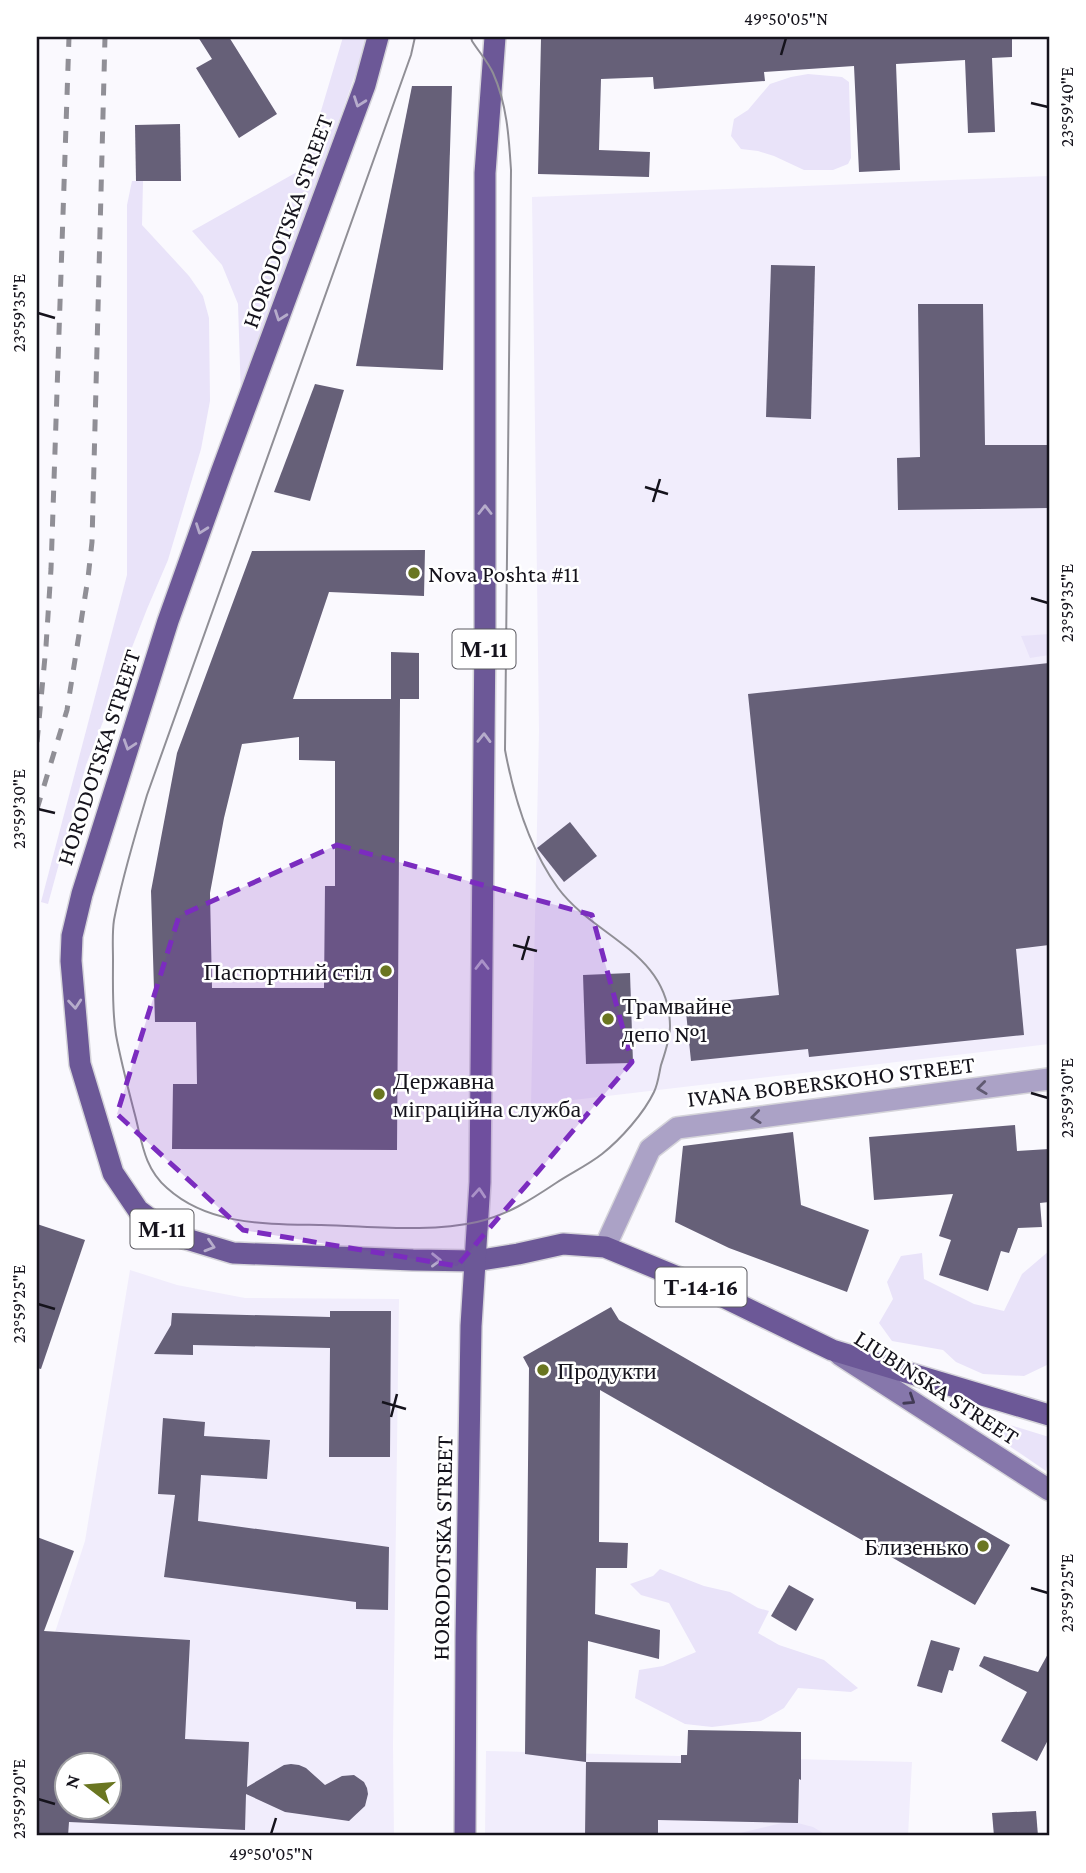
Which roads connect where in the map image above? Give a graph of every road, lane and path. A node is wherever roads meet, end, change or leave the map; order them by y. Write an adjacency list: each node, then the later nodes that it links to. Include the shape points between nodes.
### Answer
1 (378, 37): 5 (main road, HORODOTSKA STREET / М-11, one-way to 5, via 365,85 168,621 82,894 71,961 80,1064 114,1173 148,1219 170,1234 233,1253)
2 (495, 37): 5 (main road, HORODOTSKA STREET / М-11, one-way to 2, via 480,1168 485,631 485,173)
3 (1049, 1079): 4 (street, IVANA BOBERSKOHO STREET, one-way to 4, via 677,1128 650,1149)
4 (605, 1247): 5 (main road, Т-14-16, via 563,1244); 6 (main road, Т-14-16, via 709,1290)
5 (475, 1261): 9 (main road, HORODOTSKA STREET / М-11)
6 (832, 1350): 7 (main road, Т-14-16); 8 (main road, LIUBINSKA STREET, one-way to 8)
7 (1049, 1415)
8 (1049, 1490)
9 (466, 1836)

